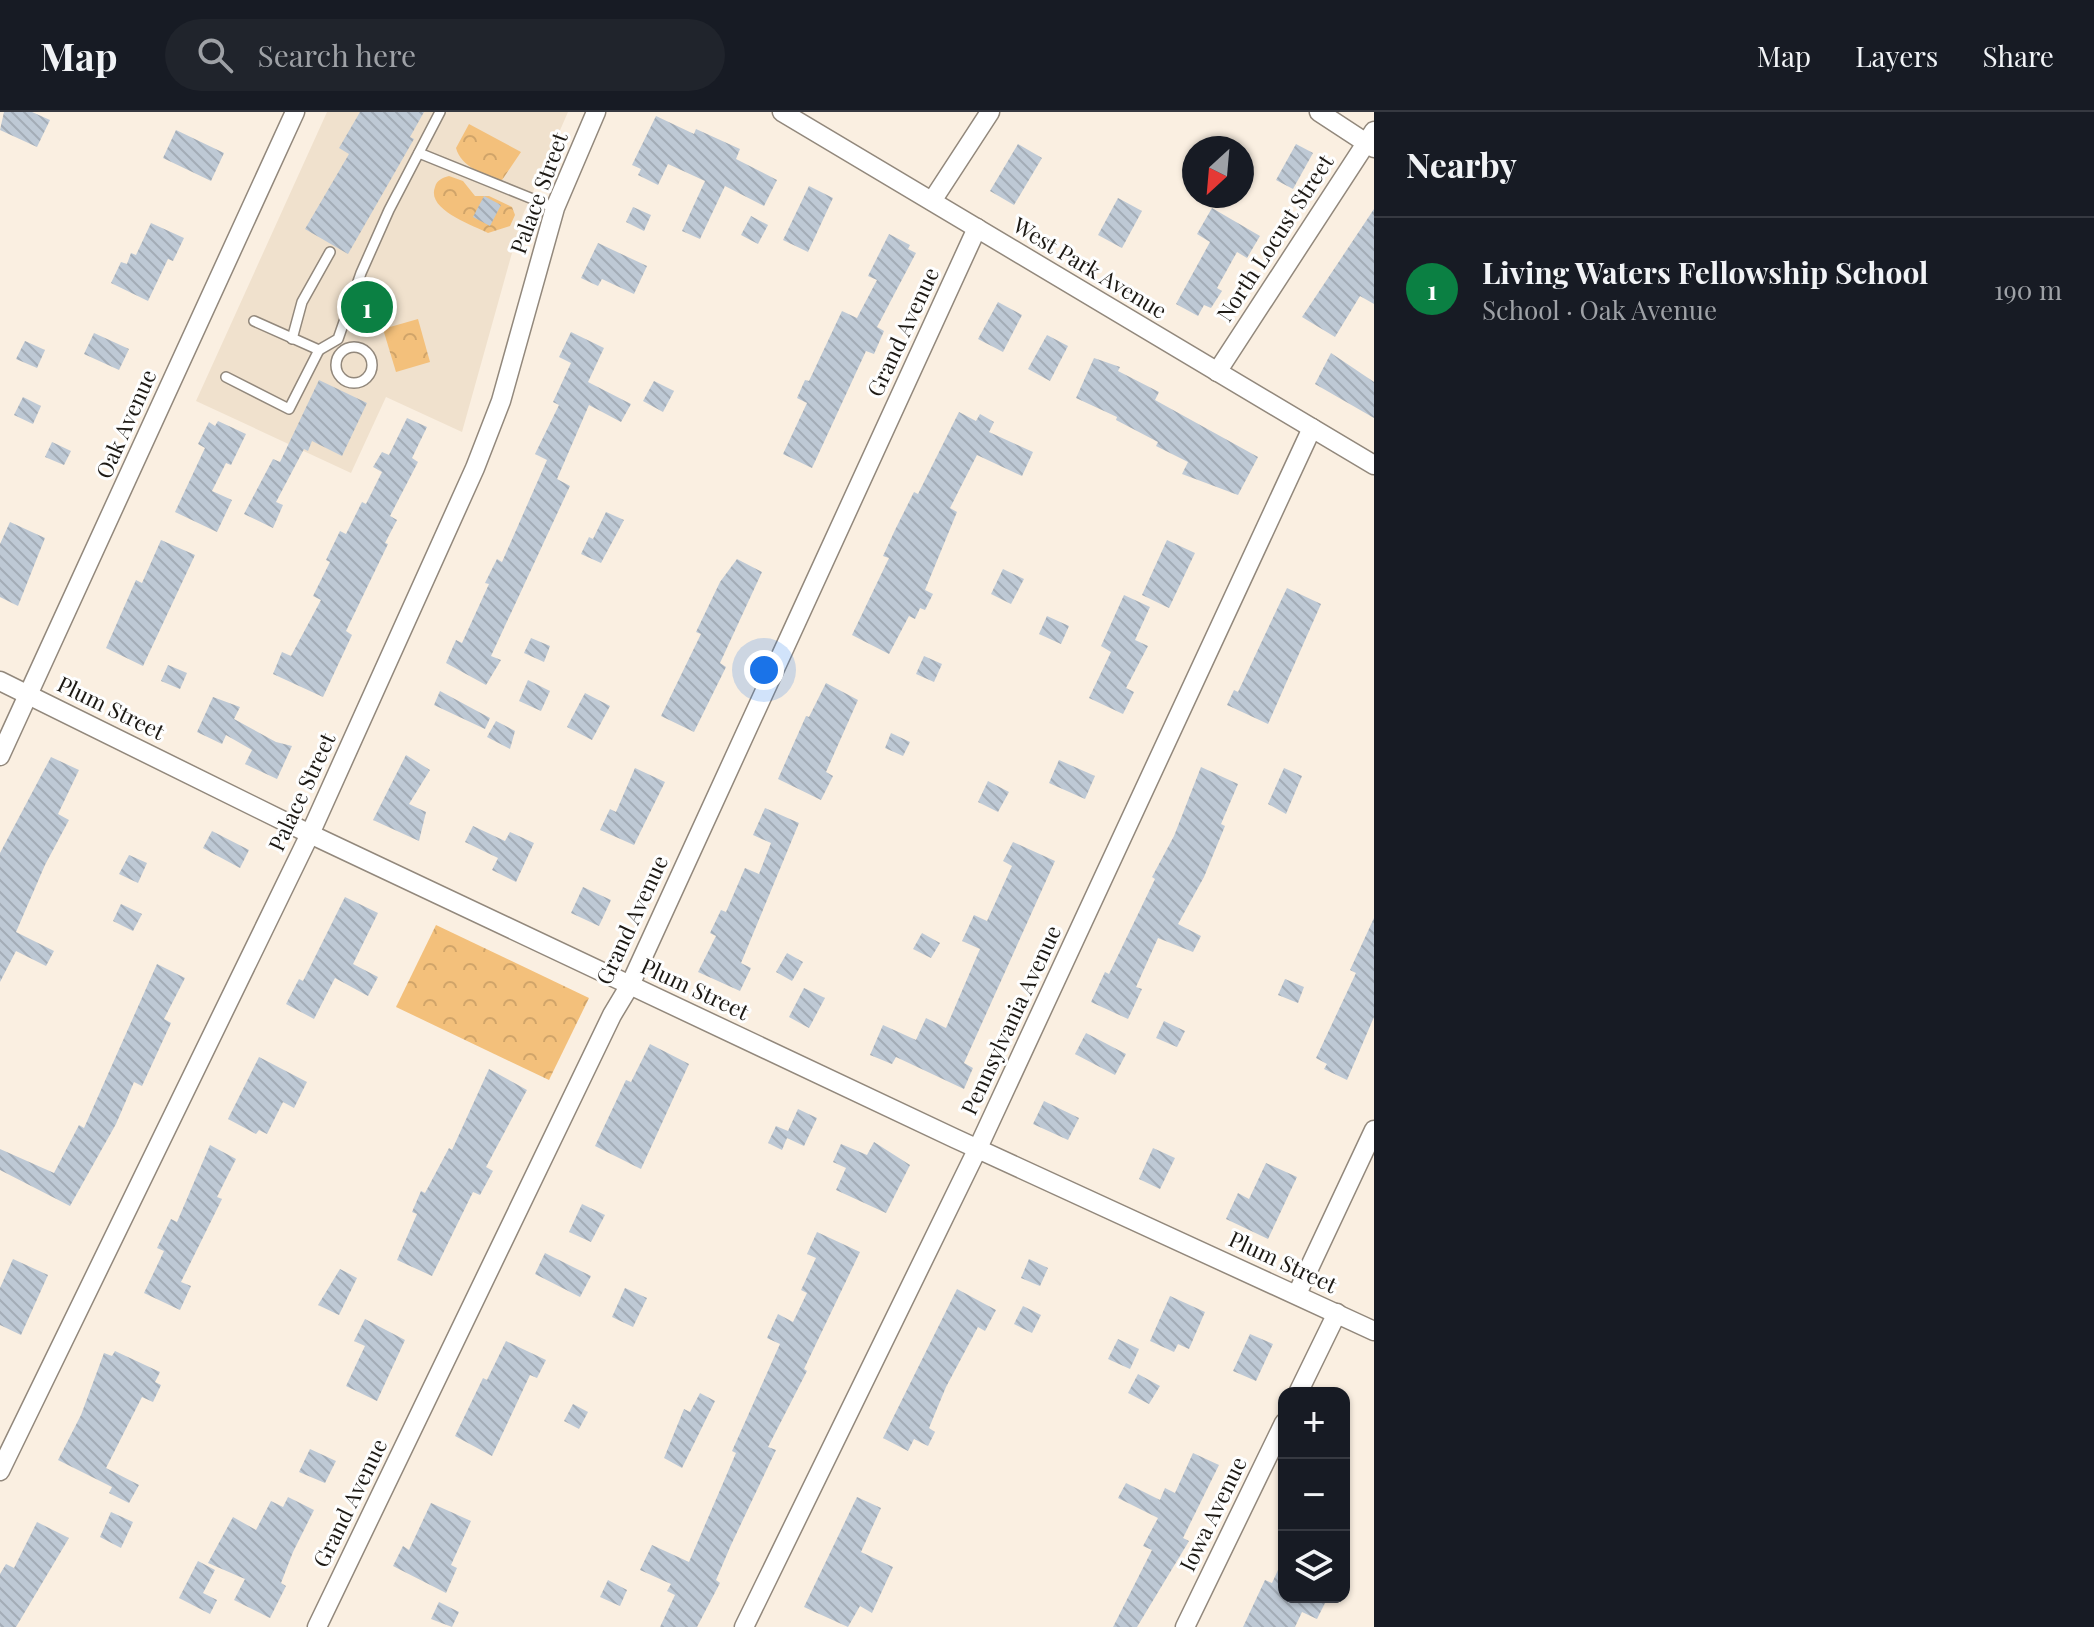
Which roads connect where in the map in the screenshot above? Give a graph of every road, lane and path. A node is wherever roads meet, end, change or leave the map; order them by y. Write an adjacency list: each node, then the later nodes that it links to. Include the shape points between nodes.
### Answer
1 (295, 112): 23 (street, Oak Avenue)
2 (440, 112): 8 (lane)
3 (596, 112): 10 (street, Palace Street)
4 (782, 112): 9 (street, West Park Avenue)
5 (990, 112): 9 (street)
6 (1319, 112): 7 (street)
7 (1371, 140): 18 (street, North Locust Street)
8 (419, 153): 10 (lane); 15 (lane, via 361,273)
9 (932, 201): 11 (street, West Park Avenue)
10 (555, 208): 25 (street, Palace Street, via 484,447)
11 (977, 228): 18 (street, West Park Avenue); 26 (street, Grand Avenue)
12 (330, 252): 14 (lane, via 302,302)
13 (254, 321): 14 (lane)
14 (292, 339): 16 (lane)
15 (338, 339): 16 (lane); 17 (lane)
16 (319, 350): 19 (lane, via 289,409)
17 (343, 350): 17 (lane, via 335,362 338,375 349,383 362,382 371,371 370,356 358,347)
18 (1217, 372): 20 (street, West Park Avenue)
19 (226, 377)
20 (1312, 428): 21 (street, West Park Avenue); 28 (street, Pennsylvania Avenue)
21 (1374, 465)
22 (0, 681): 23 (street, Plum Street)
23 (30, 695): 24 (street, Oak Avenue); 25 (street, Plum Street)
24 (0, 756)
25 (310, 834): 26 (street, Plum Street); 34 (street, Palace Street)
26 (630, 985): 28 (street, Plum Street); 35 (street, Grand Avenue)
27 (1374, 1130): 29 (street)
28 (977, 1150): 29 (street, Plum Street); 36 (street, Pennsylvania Avenue)
29 (1297, 1294): 30 (street, Plum Street)
30 (1337, 1313): 31 (street, Plum Street); 32 (street)
31 (1374, 1331)
32 (1301, 1387)
33 (1278, 1435): 37 (street, Iowa Avenue)
34 (0, 1471)
35 (317, 1627)
36 (744, 1627)
37 (1185, 1627)

